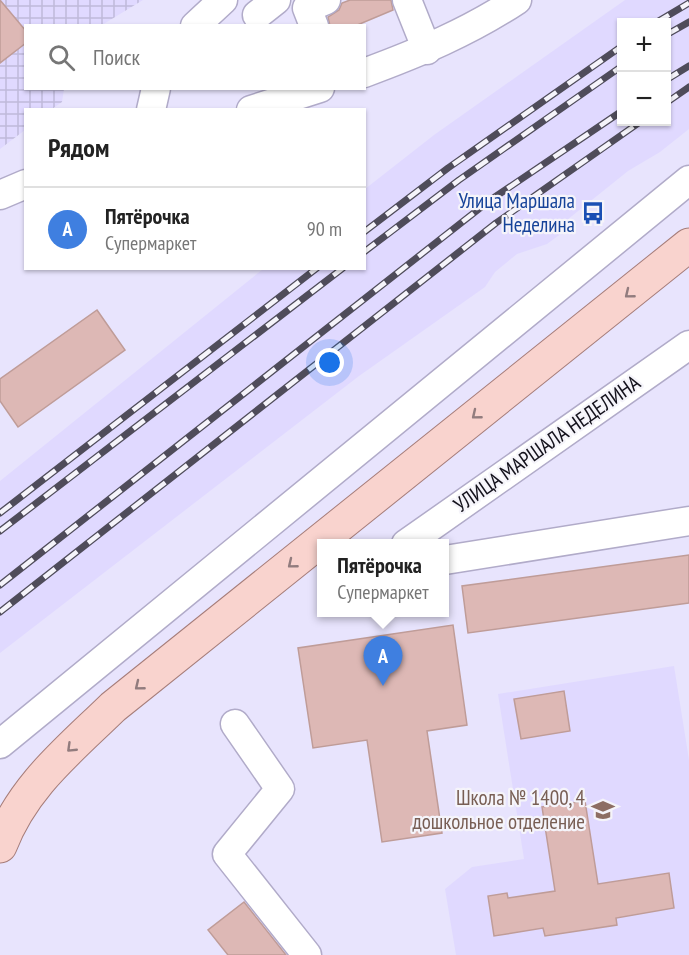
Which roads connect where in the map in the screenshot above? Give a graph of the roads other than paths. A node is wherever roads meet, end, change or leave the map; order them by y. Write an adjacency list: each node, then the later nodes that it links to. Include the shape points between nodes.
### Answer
1 (224, 0): 5 (street)
2 (326, 0): 6 (street, via 307,8)
3 (406, 0): 7 (street)
4 (517, 0): 7 (street)
5 (197, 24)
6 (313, 24)
7 (427, 50): 8 (street)
8 (366, 72)
9 (156, 90): 11 (street)
10 (314, 90): 12 (street)
11 (151, 108)
12 (257, 108)
13 (689, 180): 24 (street)
14 (24, 185): 15 (street)
15 (0, 195)
16 (682, 251): 19 (main road, one-way to 19)
17 (689, 345): 20 (street, УЛИЦА МАРШАЛА НЕДЕЛИНА)
18 (689, 521): 22 (street)
19 (322, 539)
20 (412, 539)
21 (317, 543): 25 (main road, one-way to 25, via 113,706 32,786 10,819)
22 (449, 559)
23 (235, 724): 26 (street, via 280,789 227,854)
24 (0, 744)
25 (0, 846)
26 (307, 955)

